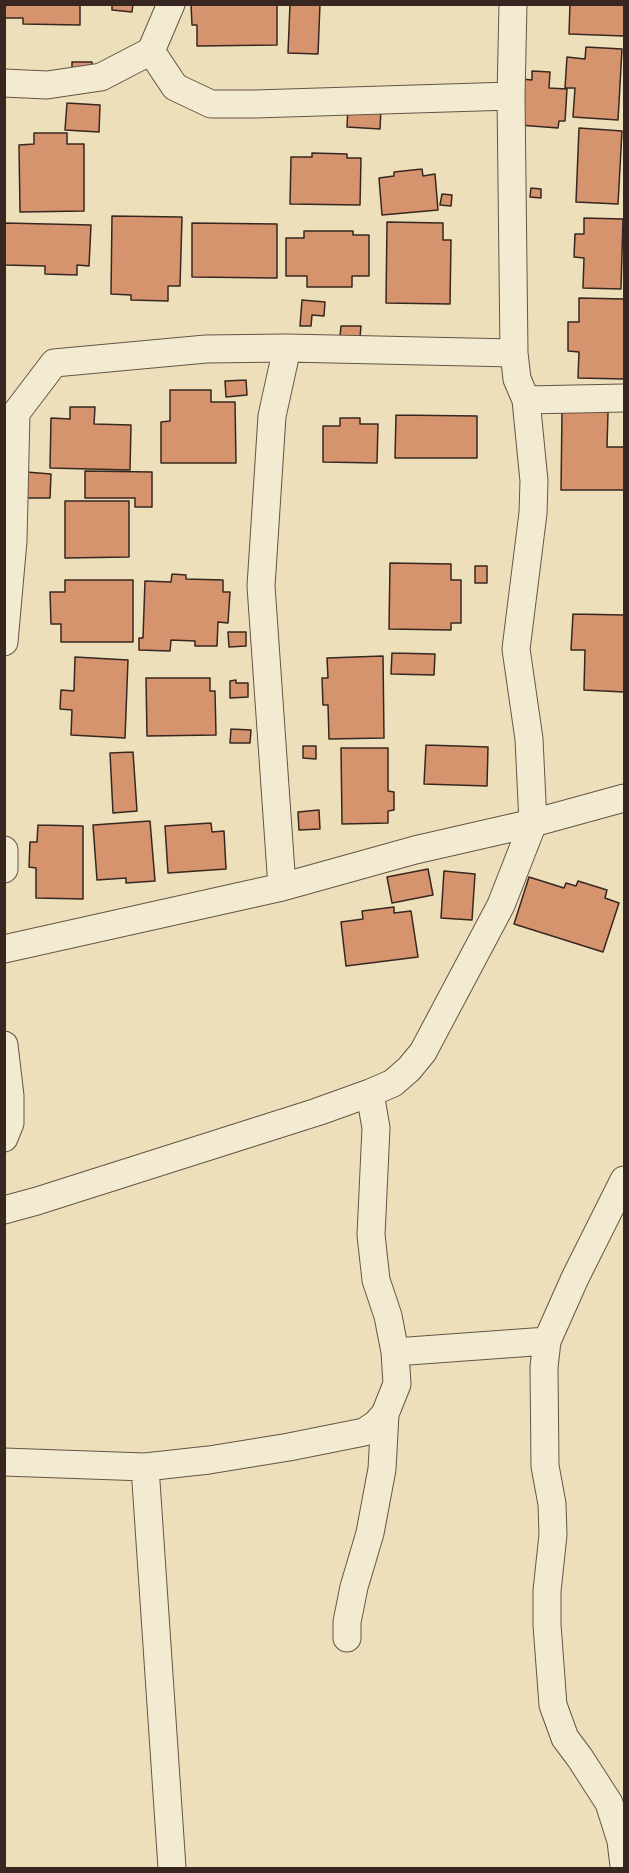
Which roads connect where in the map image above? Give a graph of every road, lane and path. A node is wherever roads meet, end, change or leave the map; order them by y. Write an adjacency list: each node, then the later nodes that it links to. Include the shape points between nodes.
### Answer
1 (171, 4): 3 (street)
2 (513, 4): 5 (street)
3 (151, 51): 4 (street, via 101,77 47,85); 5 (street, via 175,87 211,104)
4 (4, 83)
5 (511, 96): 7 (street)
6 (287, 348): 7 (street); 10 (street, via 206,349 54,363 16,413 13,541); 15 (street, via 272,416 261,586)
7 (514, 353): 9 (street, via 517,379)
8 (624, 398): 9 (street)
9 (526, 400): 12 (street, via 533,513 516,649 529,739)
10 (4, 642)
11 (624, 798): 12 (street)
12 (533, 823): 15 (street); 18 (street, via 501,905 423,1052 393,1083)
13 (4, 850): 14 (street)
14 (4, 869)
15 (282, 887): 16 (street)
16 (4, 949)
17 (4, 1045): 19 (street, via 10,1123)
18 (370, 1093): 21 (street); 24 (street, via 376,1128 371,1235 376,1280)
19 (4, 1138)
20 (624, 1180): 22 (street)
21 (4, 1210)
22 (616, 1218): 23 (street, via 575,1278)
23 (548, 1341): 24 (street); 29 (street, via 544,1367 545,1466 553,1535 547,1624 553,1705 565,1738 609,1803)
24 (395, 1352): 25 (street, via 397,1384)
25 (385, 1414): 27 (street, via 364,1432 209,1460); 28 (street, via 382,1469 370,1533 354,1587)
26 (4, 1462): 27 (street)
27 (145, 1467): 30 (street)
28 (347, 1638)
29 (623, 1849)
30 (172, 1869)

